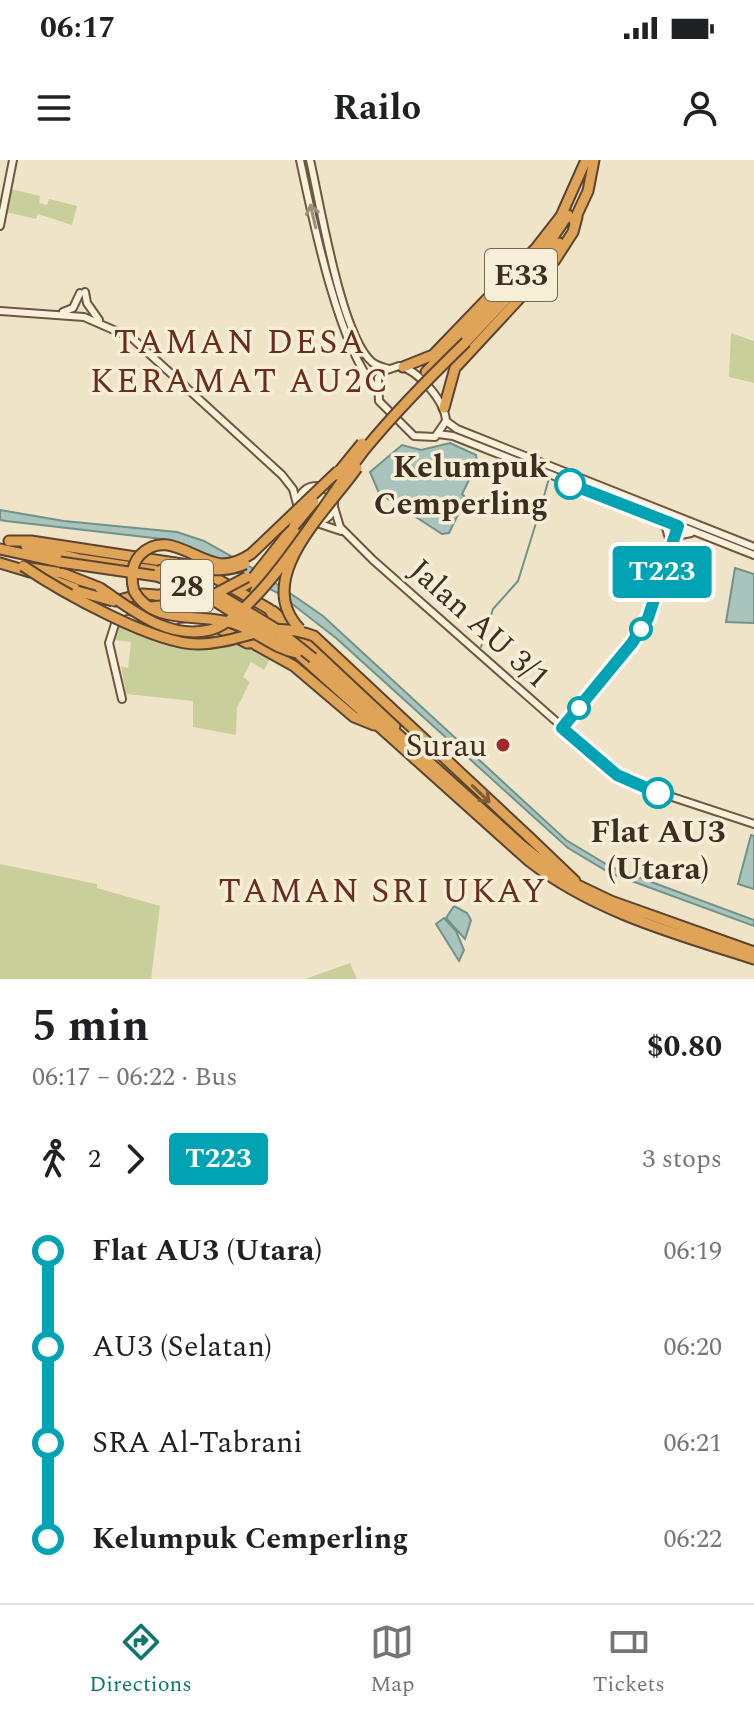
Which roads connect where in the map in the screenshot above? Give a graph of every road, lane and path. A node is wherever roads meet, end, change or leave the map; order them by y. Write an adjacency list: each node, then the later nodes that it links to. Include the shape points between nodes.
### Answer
1 (13, 160): 6 (main road)
2 (300, 160): 12 (main road, one-way to 2, via 346,333)
3 (310, 160): 11 (main road, via 353,329 368,358)
4 (590, 160): 5 (highway, E33); 10 (highway, via 566,207 536,248 433,355); 17 (highway, E33, bridge, via 575,201 543,252)
5 (577, 217): 13 (highway, via 555,260 455,368); 16 (highway, E33, bridge, via 549,257)
6 (0, 226)
7 (0, 311): 8 (main road)
8 (55, 314): 9 (main road); 9 (main road, via 73,308 82,292)
9 (100, 321): 18 (main road, via 146,348)
10 (403, 367): 11 (main road); 13 (main road)
11 (389, 369): 12 (main road, via 380,374)
12 (375, 387): 15 (main road, via 379,401 411,434 424,439)
13 (444, 408): 14 (main road)
14 (446, 421): 15 (main road); 27 (main road, via 601,489)
15 (438, 434): 22 (main road)
16 (364, 450): 33 (highway, bridge, via 245,609 221,625 185,632 168,629 100,588 62,573); 45 (highway, bridge, via 361,463 283,576 286,610)
17 (338, 471): 21 (highway, bridge); 37 (highway, bridge, via 257,569 214,596 179,606 144,607)
18 (282, 475): 19 (main road); 21 (main road, via 293,489)
19 (311, 486): 20 (main road, via 328,491); 21 (main road, via 301,493)
20 (334, 507): 23 (main road, via 330,516); 25 (main road, Jalan AU 3/1, via 335,518)
21 (295, 510): 23 (main road); 32 (highway, via 296,524); 34 (highway, bridge, via 268,545 241,566 220,572 170,566); 47 (highway, bridge, via 238,562 212,562 173,545 149,548 137,559 132,584 153,611 232,623 282,651)
22 (654, 517): 24 (main road); 24 (main road, via 666,528 671,545 681,535)
23 (316, 523): 25 (main road, Jalan AU 3/1); 32 (highway, via 299,531)
24 (695, 532): 29 (main road)
25 (348, 535): 52 (main road, Jalan AU 3/1, via 617,775)
26 (5, 540): 30 (highway, 28); 31 (highway)
27 (754, 547)
28 (0, 550): 30 (highway, 28); 37 (highway, bridge)
29 (754, 555)
30 (60, 558): 34 (highway, 28, bridge); 47 (highway, 28, bridge, via 185,585)
31 (174, 561): 35 (highway); 39 (highway, via 183,574 180,587)
32 (270, 563): 36 (highway)
33 (5, 564): 39 (highway, via 111,602)
34 (159, 571): 48 (highway, 28, bridge, via 196,582)
35 (210, 575): 38 (highway); 42 (highway, via 190,584)
36 (252, 585): 38 (highway); 40 (highway)
37 (62, 588): 53 (highway, one-way to 53, bridge, via 175,643 204,644 274,627 314,636)
38 (236, 590): 40 (highway)
39 (156, 595): 42 (highway)
40 (254, 600): 41 (highway)
41 (269, 609): 45 (highway); 46 (highway, via 274,632)
42 (187, 610): 43 (highway); 44 (main road, via 178,623)
43 (211, 623): 44 (main road); 46 (highway)
44 (161, 626): 50 (main road, via 127,619 115,624 109,643)
45 (303, 634): 48 (highway); 49 (highway, via 289,641)
46 (256, 645): 49 (highway)
47 (297, 653): 51 (highway, 28)
48 (317, 655): 53 (highway, 28, via 535,857)
49 (294, 666): 51 (highway, via 354,717)
50 (122, 699)
51 (378, 726): 55 (highway, 28, via 561,885 624,914)
52 (754, 824)
53 (583, 889): 54 (highway, 28)
54 (754, 952)
55 (754, 959)

